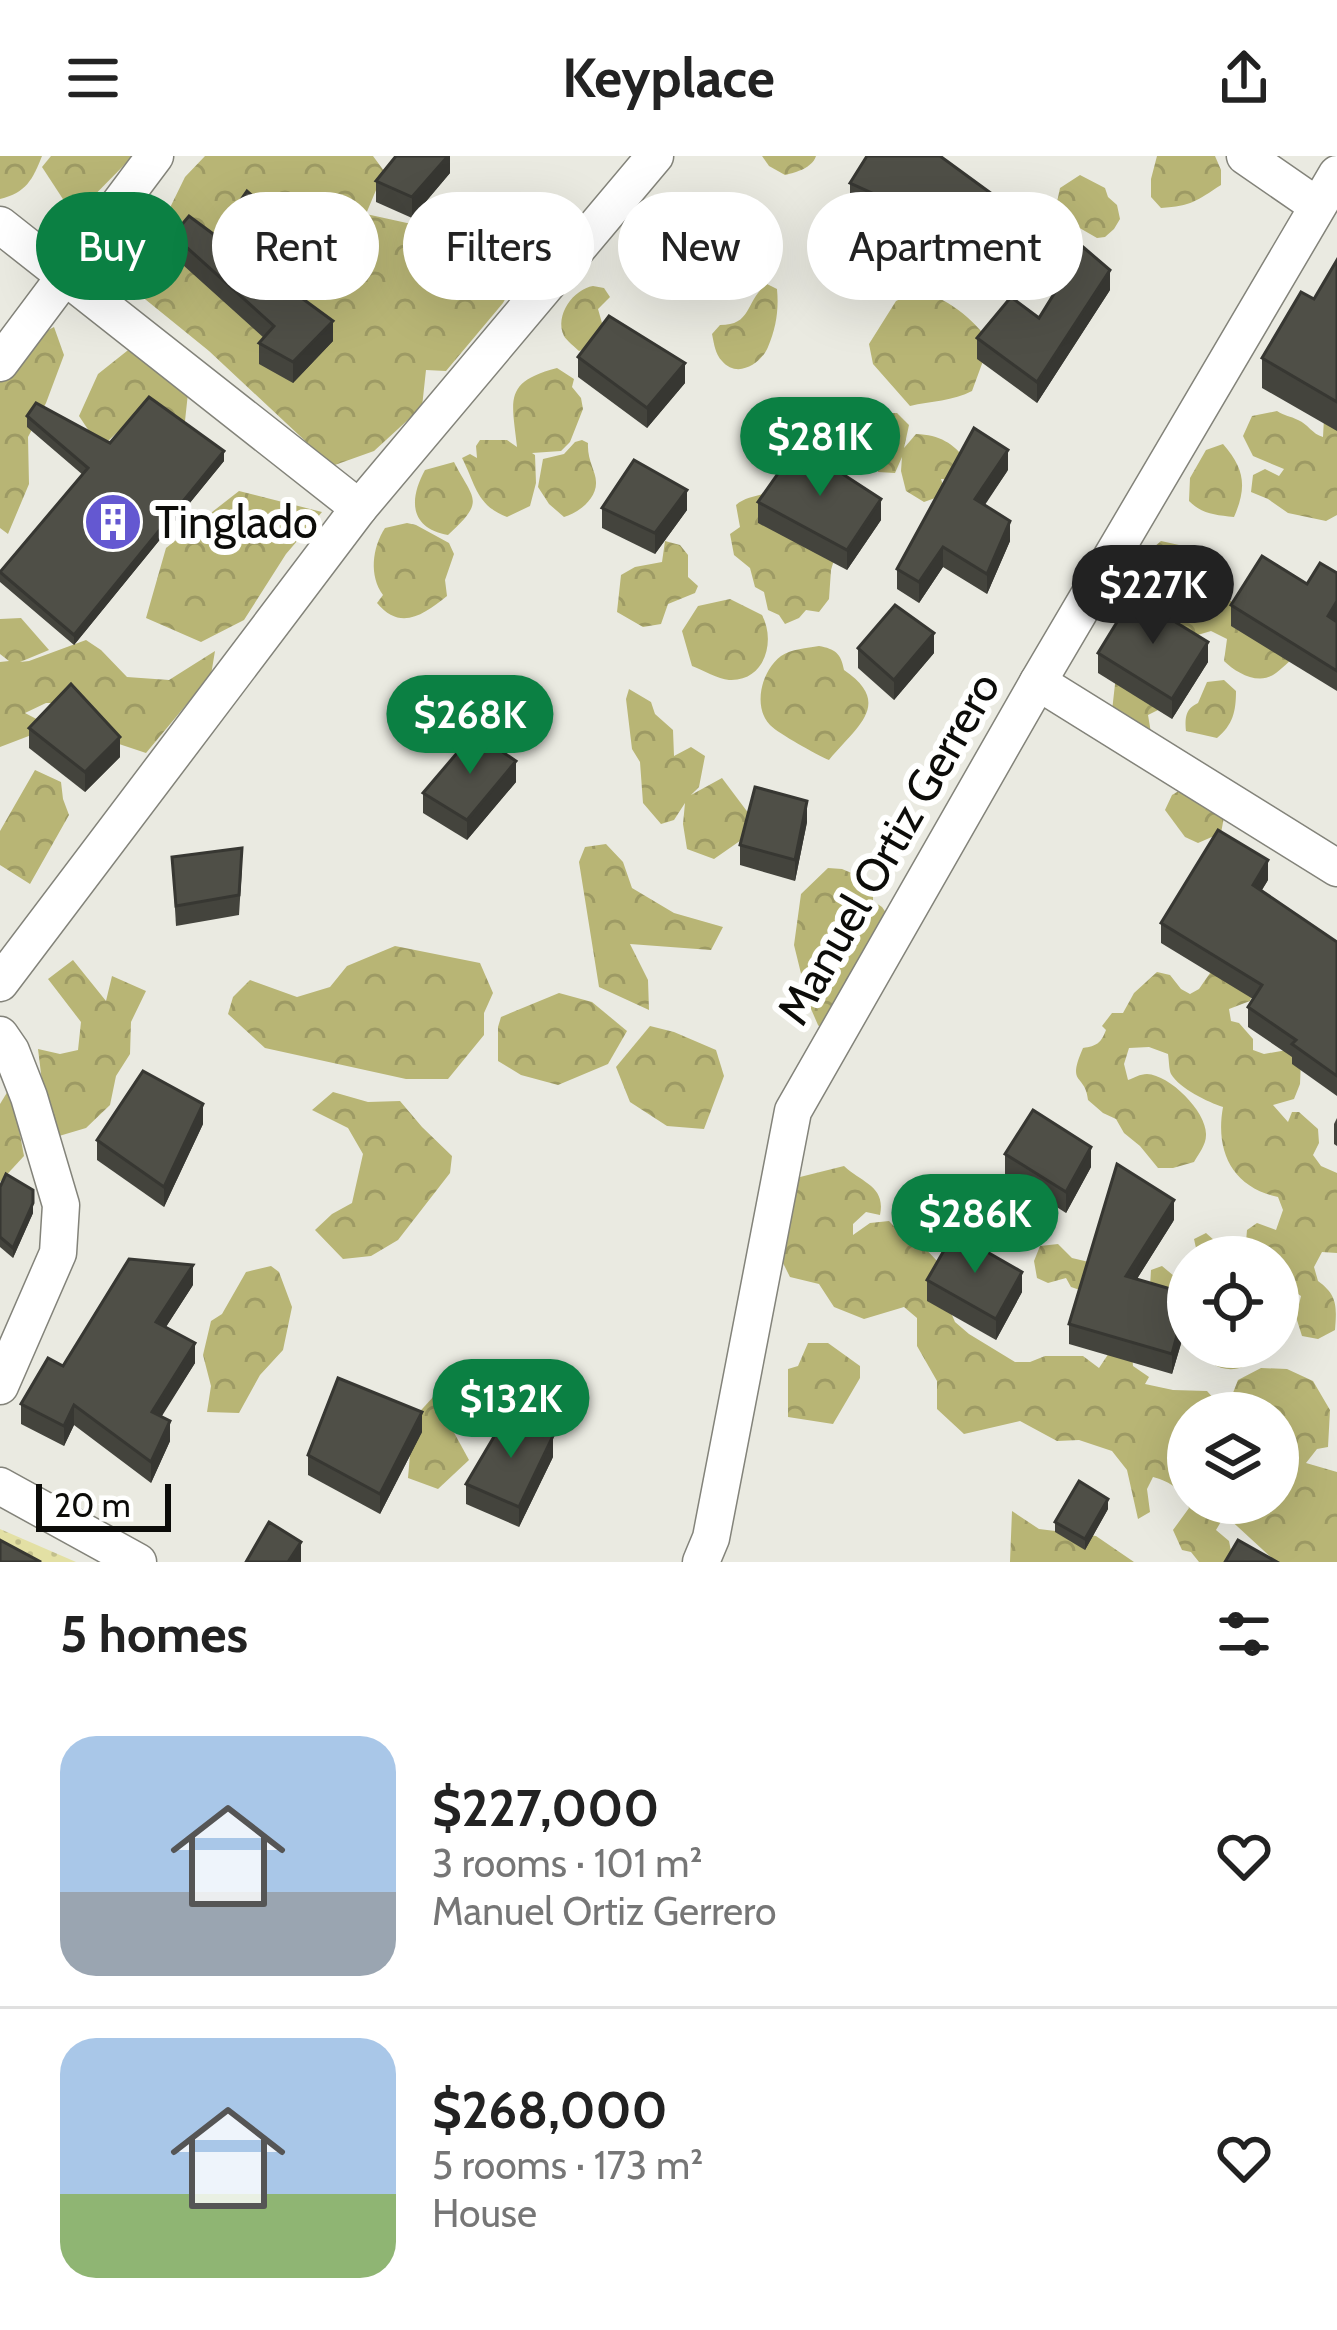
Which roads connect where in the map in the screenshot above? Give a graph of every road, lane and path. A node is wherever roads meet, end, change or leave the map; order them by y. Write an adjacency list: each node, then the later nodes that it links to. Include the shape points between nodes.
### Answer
1 (154, 156): 5 (street)
2 (656, 156): 12 (street)
3 (1246, 156): 6 (street)
4 (1337, 174): 6 (street, Manuel Ortiz Gerrero)
5 (127, 192)
6 (1316, 205): 13 (street, Manuel Ortiz Gerrero)
7 (0, 225): 8 (street)
8 (36, 254)
9 (46, 300): 11 (street)
10 (95, 300): 12 (street)
11 (0, 363)
12 (359, 508): 15 (street)
13 (1038, 682): 14 (street); 20 (street, Manuel Ortiz Gerrero, via 793,1111)
14 (1337, 868)
15 (0, 982)
16 (0, 1035): 17 (street, via 29,1097 61,1204 58,1253)
17 (0, 1386)
18 (0, 1486): 19 (street)
19 (138, 1562)
20 (701, 1562)

